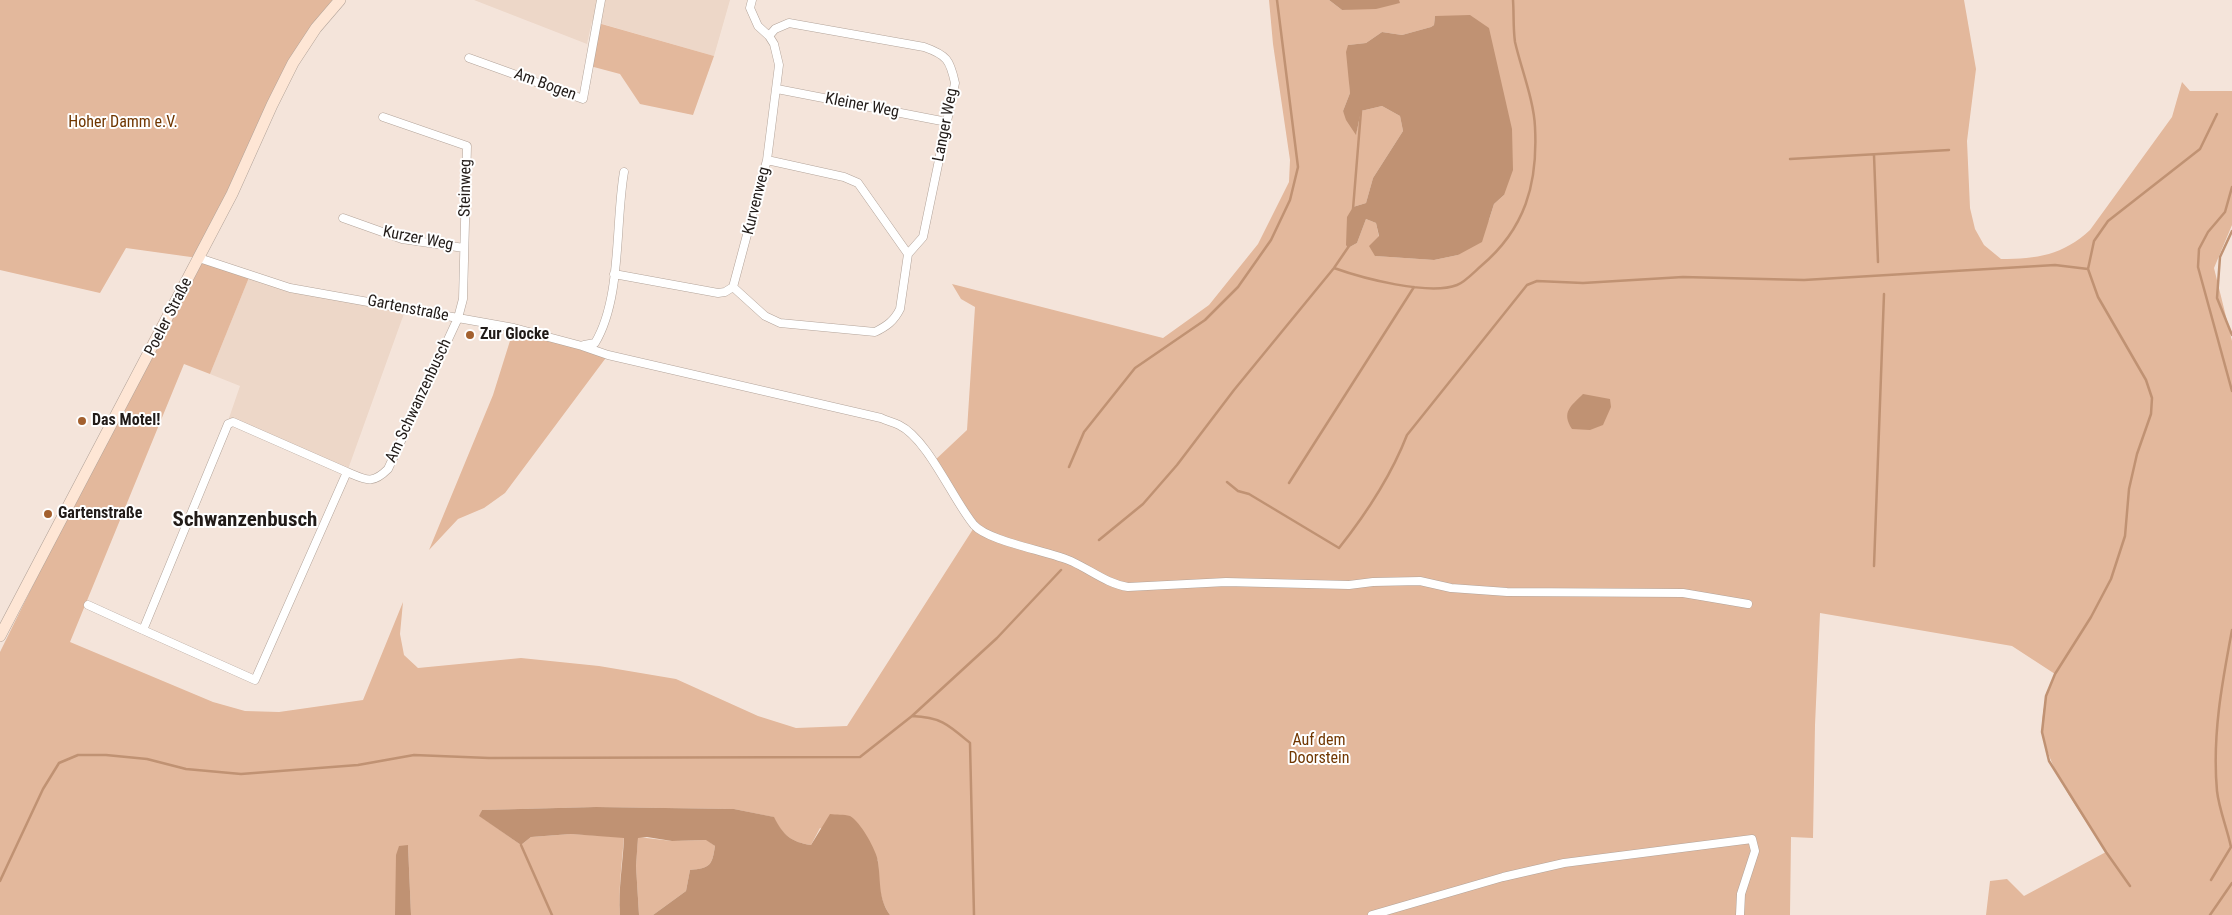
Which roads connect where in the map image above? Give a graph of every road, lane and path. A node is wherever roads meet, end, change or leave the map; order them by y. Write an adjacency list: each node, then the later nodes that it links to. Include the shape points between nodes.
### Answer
1 (340, 0): 14 (main road, Poeler Straße, via 293,63)
2 (601, 0): 5 (street, Am Bogen, via 583,99)
3 (752, 0): 4 (street, Kurvenweg, via 750,8 758,26)
4 (769, 36): 6 (street, Kurvenweg, via 779,64); 8 (street, Langer Weg, via 789,24 939,52 948,59 956,83)
5 (469, 58)
6 (777, 89): 8 (street, Kleiner Weg); 9 (street, Kurvenweg)
7 (382, 117): 12 (street, Steinweg, via 467,146)
8 (947, 122): 13 (street, Langer Weg, via 923,237)
9 (767, 160): 13 (street, via 858,183); 16 (street, Kurvenweg)
10 (624, 172): 15 (street)
11 (344, 218): 12 (street, Kurzer Weg, via 402,239)
12 (464, 248): 17 (street, Steinweg, via 463,299)
13 (908, 254): 16 (street, via 900,309 887,326 875,332 780,323 765,316)
14 (199, 258): 17 (street, Gartenstraße, via 290,288); 23 (main road, Poeler Straße)
15 (614, 274): 16 (street, via 718,293); 18 (street, via 604,327 595,343)
16 (733, 287)
17 (458, 318): 18 (street, Gartenstraße, via 514,328); 19 (street, Am Schwanzenbusch, via 388,469 378,479 368,481)
18 (582, 346): 20 (street, Gartenstraße, via 608,355 881,418 900,426 916,439 980,530 1074,562 1115,585 1226,582 1349,585 1420,581 1451,588 1507,592 1683,594)
19 (347, 472): 22 (street, via 255,680); 22 (street, Am Schwanzenbusch, via 233,422 228,424)
20 (1748, 604)
21 (88, 606): 22 (street)
22 (143, 630)
23 (0, 636)
24 (1372, 915): 25 (street, via 1564,863 1752,839 1755,851 1741,894)
25 (1740, 915)

